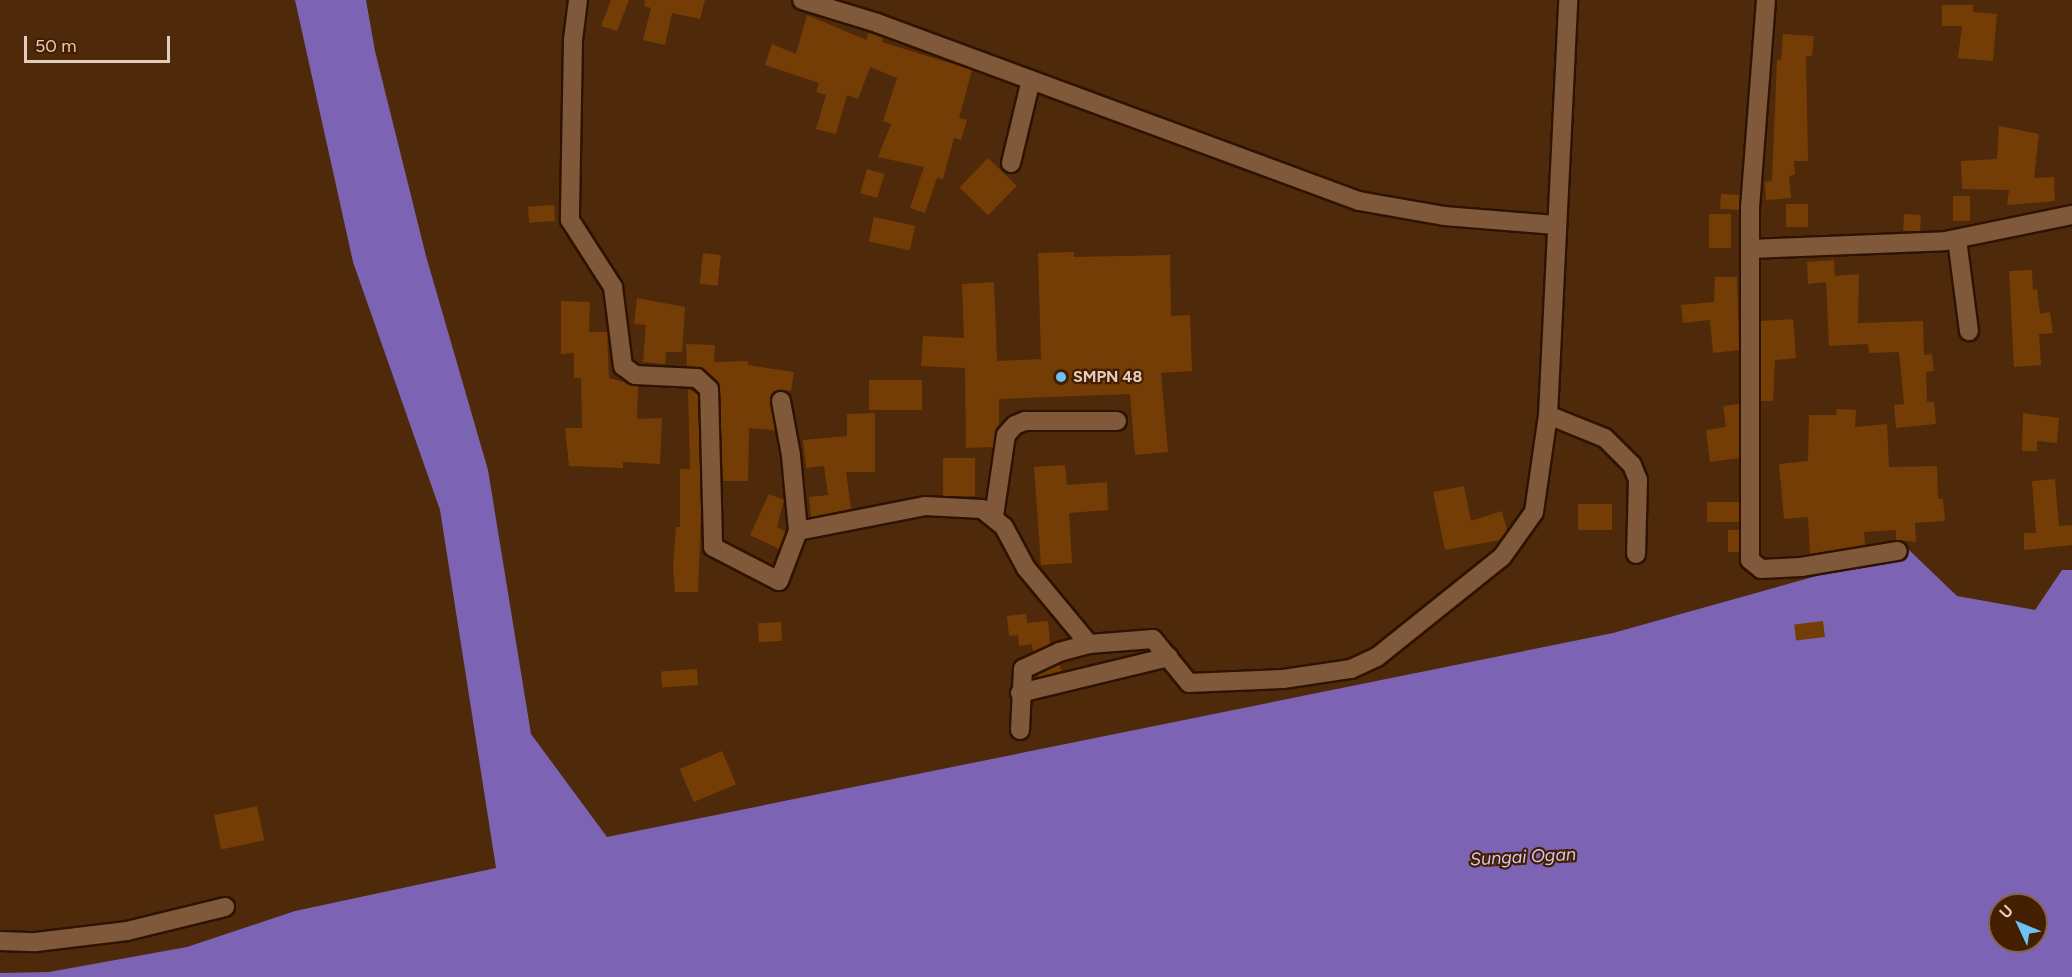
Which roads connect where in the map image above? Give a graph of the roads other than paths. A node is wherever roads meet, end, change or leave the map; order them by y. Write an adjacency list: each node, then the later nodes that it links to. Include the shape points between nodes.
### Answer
1 (578, 0): 16 (street, via 573,40 570,220 614,287 621,361 635,375 697,378 710,389 713,547 779,580)
2 (802, 0): 5 (street, via 877,23)
3 (1568, 0): 8 (street)
4 (1766, 0): 10 (street, via 1749,207)
5 (1030, 80): 6 (street); 8 (street, via 1359,201 1444,216)
6 (1011, 163)
7 (2072, 215): 9 (street)
8 (1556, 225): 13 (street)
9 (1957, 239): 10 (street); 11 (street)
10 (1750, 249): 17 (street, via 1750,560 1761,568 1791,567 1859,560)
11 (1969, 331)
12 (780, 401): 16 (street, via 791,455)
13 (1548, 415): 18 (street, via 1605,438 1632,465 1638,480); 20 (street, via 1538,495 1523,533 1502,557 1377,657 1351,669 1283,679 1195,684 1181,678)
14 (1117, 421): 15 (street, via 1025,420 1015,425 1006,435)
15 (994, 516): 16 (street, via 969,506 925,506); 19 (street, via 1051,602)
16 (798, 531)
17 (1898, 551)
18 (1636, 554)
19 (1089, 644): 20 (street, via 1147,636); 21 (street, via 1027,667 1020,675)
20 (1170, 657): 21 (street)
21 (1020, 693): 22 (street)
22 (1020, 730)
23 (225, 907): 24 (street, via 127,932 36,942)
24 (0, 941)

